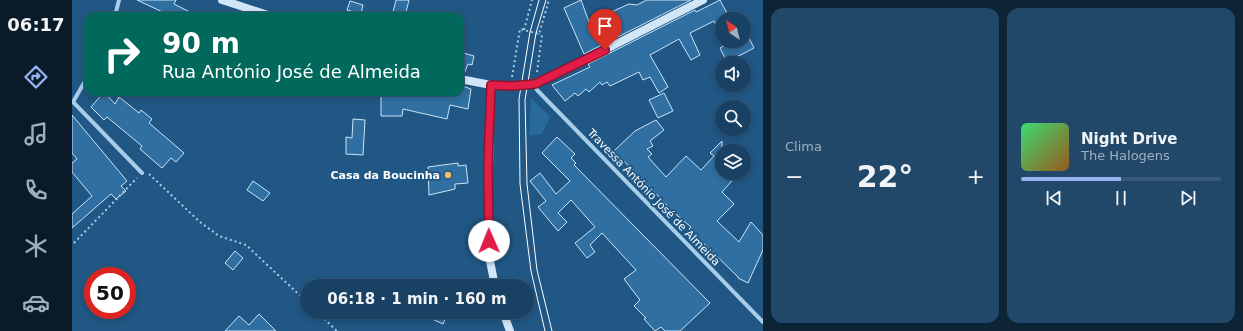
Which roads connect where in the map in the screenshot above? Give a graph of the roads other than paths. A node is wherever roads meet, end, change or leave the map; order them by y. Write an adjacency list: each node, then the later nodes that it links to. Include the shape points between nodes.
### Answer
1 (119, 0): 4 (street)
2 (222, 0): 5 (main road)
3 (700, 0): 8 (main road)
4 (116, 12)
5 (259, 12)
6 (464, 80): 9 (main road)
7 (84, 83): 10 (street, via 73,102)
8 (534, 84): 9 (main road, bridge); 13 (street, Travessa António José de Almeida)
9 (491, 85): 11 (main road, via 488,217 489,256)
10 (142, 173)
11 (494, 279)
12 (506, 319): 14 (main road)
13 (763, 322)
14 (510, 331)

